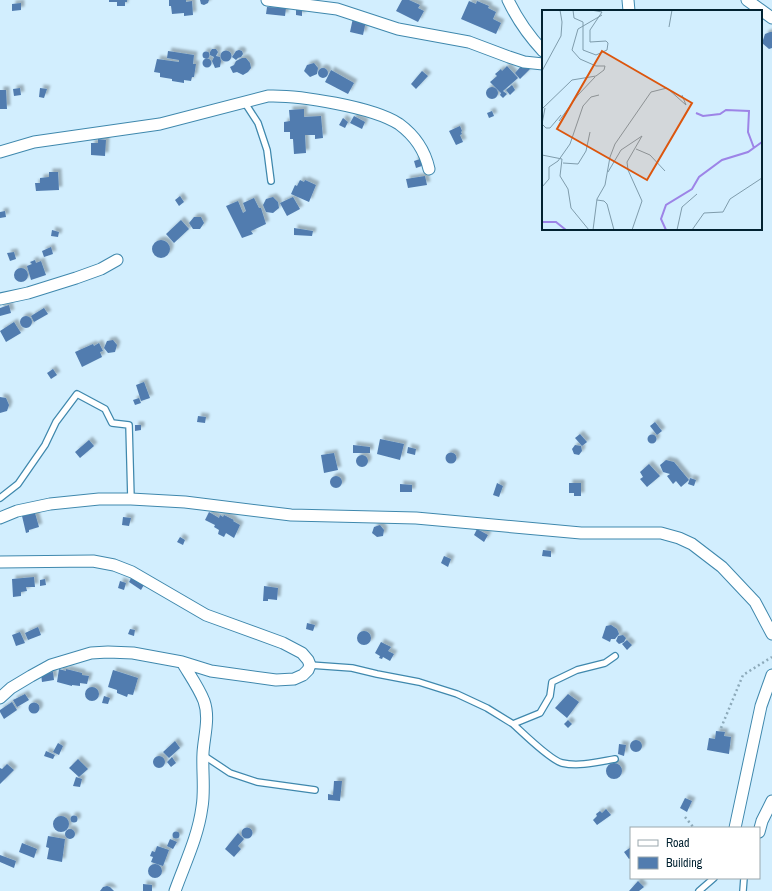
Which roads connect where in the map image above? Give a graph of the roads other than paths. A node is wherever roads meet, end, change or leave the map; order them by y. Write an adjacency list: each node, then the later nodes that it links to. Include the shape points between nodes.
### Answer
1 (267, 0): 10 (street, via 337,9 398,29 469,42 524,62)
2 (508, 0): 9 (street, via 517,18)
3 (628, 0): 5 (street)
4 (747, 0): 6 (street)
5 (629, 10)
6 (761, 10)
7 (762, 11): 8 (street)
8 (772, 18)
9 (542, 50)
10 (542, 64)
11 (245, 103): 12 (street, via 160,124 34,142); 13 (street, via 268,96 283,96 340,104 386,117 400,125 420,145); 14 (lane, via 258,123 267,150)
12 (0, 152)
13 (429, 169)
14 (271, 181)
15 (117, 260): 16 (street, via 76,278)
16 (0, 300)
17 (0, 498): 18 (lane, via 18,484 45,445 56,422 77,394 105,409 112,423 129,425)
18 (131, 499): 19 (street, via 50,504 17,511); 21 (street, via 192,503 291,515 416,518 581,532 661,533 692,544 722,567 755,602)
19 (0, 518)
20 (0, 562): 24 (street, via 93,561 114,565 132,572 206,615 283,643 302,653)
21 (772, 634)
22 (615, 656): 27 (lane, via 605,663 577,670 552,682 550,696 540,713)
23 (182, 662): 24 (street, via 211,671 276,680 294,679 308,670); 26 (street, via 133,653 91,653 51,665 11,688); 28 (street, via 204,702 207,715)
24 (310, 665): 27 (lane, via 352,668 419,682 457,694)
25 (772, 675): 32 (street, via 761,706)
26 (0, 698)
27 (513, 724): 29 (lane, via 541,750 560,763 582,764)
28 (203, 754): 30 (lane, via 230,773 257,782); 36 (street, via 202,806 198,826 188,859)
29 (615, 759)
30 (315, 790)
31 (772, 801): 33 (street)
32 (735, 827)
33 (760, 828)
34 (713, 879): 37 (lane)
35 (744, 879): 38 (lane)
36 (174, 891)
37 (700, 891)
38 (743, 891)

